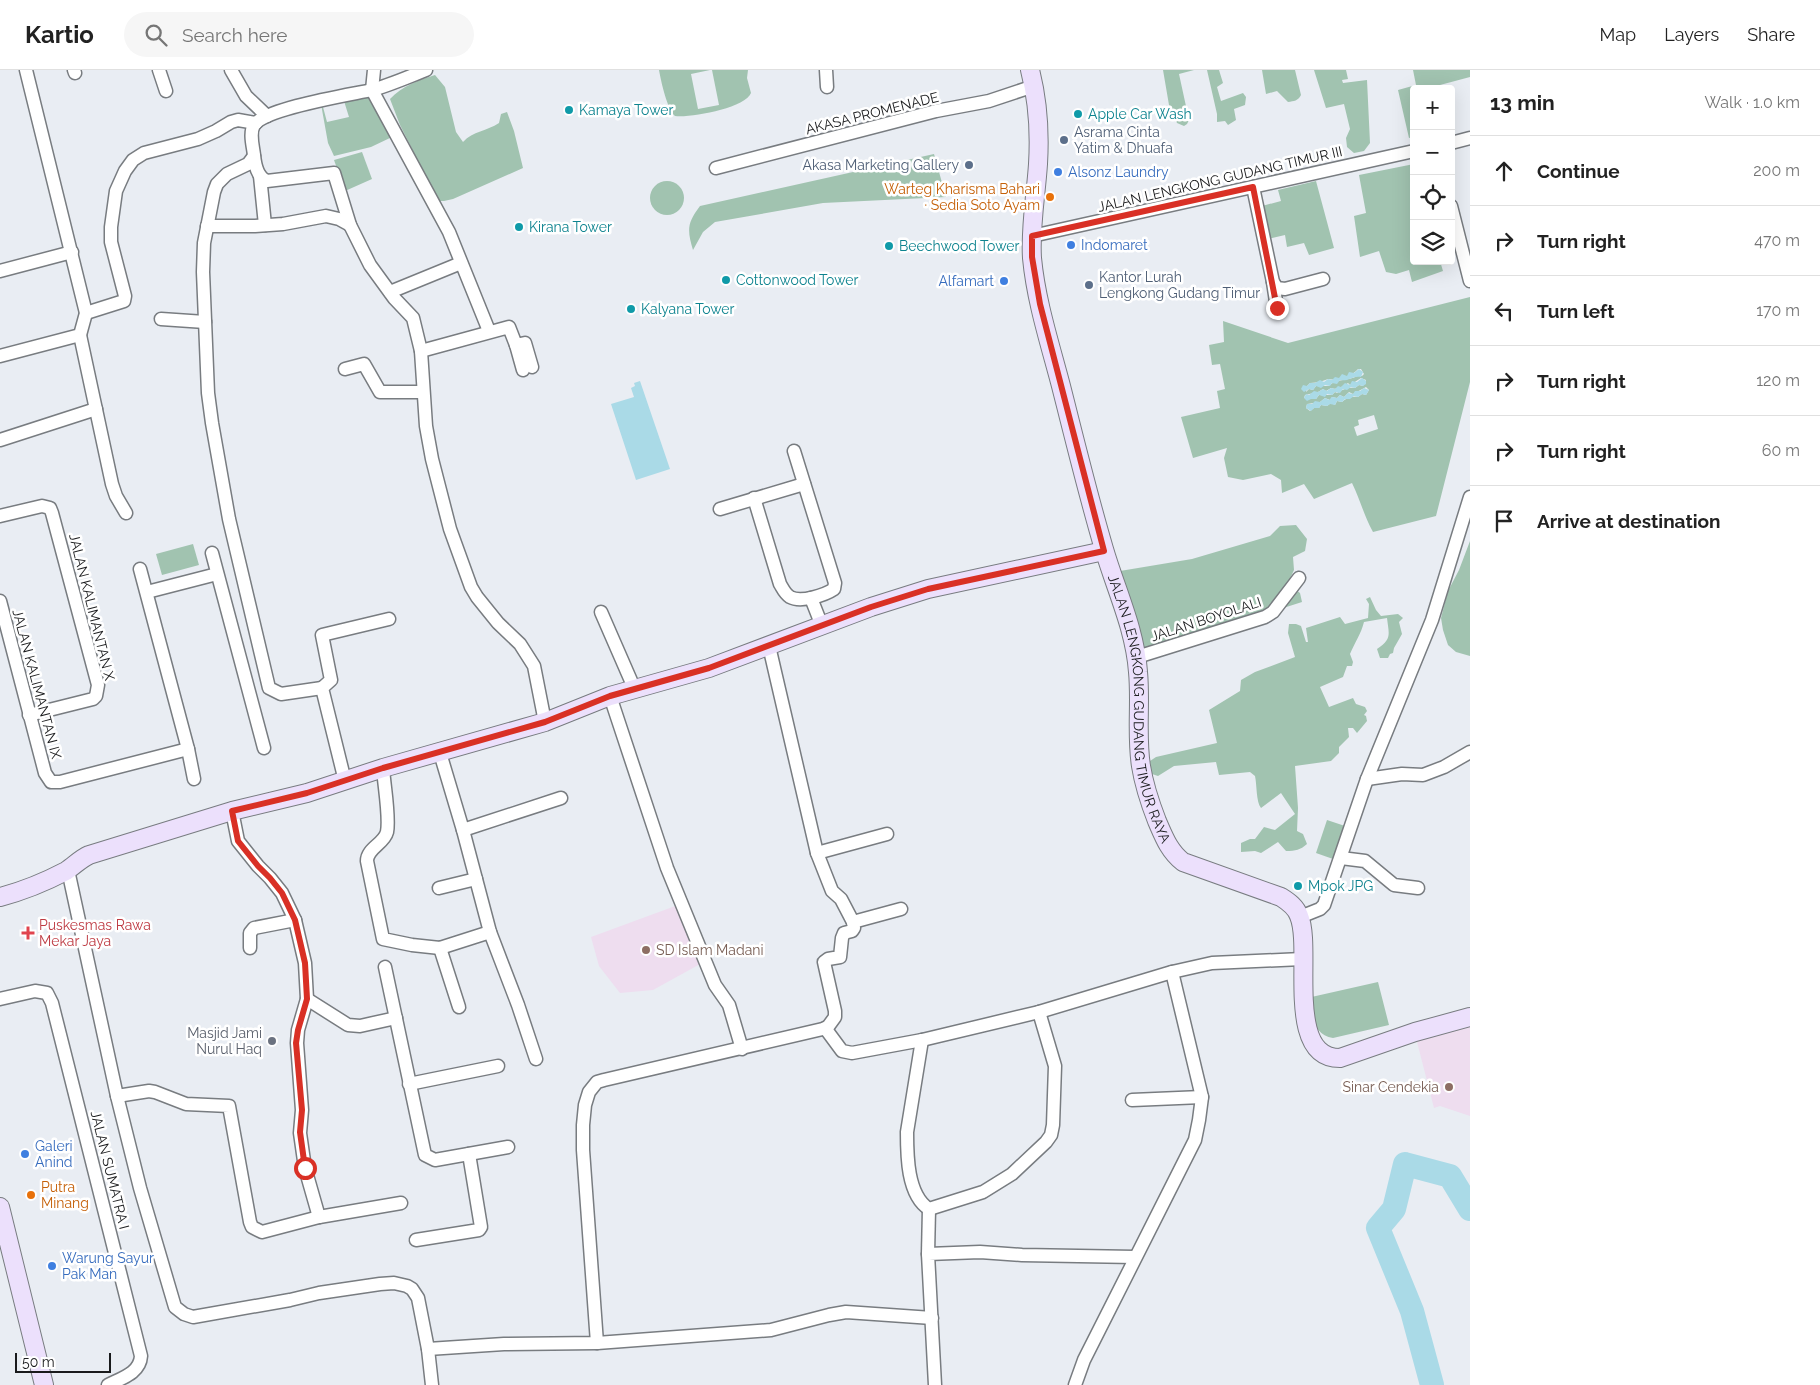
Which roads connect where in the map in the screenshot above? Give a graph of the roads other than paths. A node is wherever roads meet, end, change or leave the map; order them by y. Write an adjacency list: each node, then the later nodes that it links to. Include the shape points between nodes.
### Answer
1 (26, 70): 24 (street)
2 (159, 70): 10 (street)
3 (231, 70): 11 (street)
4 (374, 70): 9 (street)
5 (426, 70): 9 (street)
6 (826, 70): 8 (street)
7 (1032, 78): 16 (street, AKASA PROMENADE, via 990,101 936,111); 23 (street, JALAN LENGKONG GUDANG TIMUR RAYA, via 1039,133)
8 (827, 87)
9 (372, 90): 11 (street, via 318,100); 25 (street, via 449,232)
10 (166, 91)
11 (261, 120): 15 (street, via 252,129); 32 (street, via 231,122 198,139 144,153 133,160 116,191 111,226 111,242 126,296 124,301)
12 (1470, 138): 13 (street)
13 (1455, 142)
14 (1410, 152): 18 (street, JALAN LENGKONG GUDANG TIMUR III)
15 (254, 156): 17 (street); 22 (street, via 248,164 227,174 217,184)
16 (716, 168)
17 (260, 176): 20 (street); 21 (street, via 267,181 334,173)
18 (1253, 187): 23 (street, JALAN LENGKONG GUDANG TIMUR III); 28 (street)
19 (1454, 220): 29 (street)
20 (265, 225): 21 (street, via 326,216); 22 (street)
21 (350, 225): 30 (street, via 370,265)
22 (207, 226): 34 (street, via 203,272)
23 (1032, 236): 51 (street, JALAN LENGKONG GUDANG TIMUR RAYA, via 1040,304)
24 (72, 252): 26 (street); 32 (street)
25 (461, 263): 30 (street); 35 (street)
26 (0, 271)
27 (1323, 279): 28 (street, via 1285,289 1277,288)
28 (1273, 282): 31 (street)
29 (1470, 282)
30 (390, 292): 37 (street, via 413,318)
31 (1277, 308)
32 (86, 313): 36 (street)
33 (161, 318): 34 (street)
34 (205, 322): 65 (street, via 208,393 219,464 269,688 281,694)
35 (489, 331): 37 (street); 39 (street, via 510,327 516,346 525,343)
36 (80, 335): 38 (street); 42 (street)
37 (421, 351): 41 (street)
38 (0, 356)
39 (528, 368)
40 (345, 369): 41 (street, via 364,364 380,392)
41 (423, 392): 69 (street, via 432,459 450,529 468,579 485,607 520,644 534,666)
42 (96, 409): 43 (street); 49 (street, via 116,496)
43 (0, 440)
44 (794, 451): 45 (street)
45 (804, 484): 47 (street); 57 (street, via 835,583 834,589)
46 (1470, 497): 75 (street, via 1432,620)
47 (754, 498): 48 (street); 57 (street, via 780,584 794,599)
48 (720, 509)
49 (126, 513)
50 (0, 516): 68 (street, JALAN KALIMANTAN X, via 42,506 48,507 52,513 98,685 92,699)
51 (1104, 551): 62 (street, via 928,589); 64 (street, JALAN LENGKONG GUDANG TIMUR RAYA)
52 (212, 553): 54 (street)
53 (140, 569): 56 (street)
54 (217, 574): 56 (street); 70 (street)
55 (1299, 578): 64 (street, JALAN BOYOLALI, via 1274,612 1265,617)
56 (147, 592): 71 (street)
57 (811, 598): 62 (street)
58 (0, 601): 61 (street, JALAN KALIMANTAN IX)
59 (601, 612): 66 (street)
60 (389, 620): 65 (street, via 322,635 331,680)
61 (2, 621): 68 (street, JALAN KALIMANTAN IX)
62 (822, 626): 63 (street)
63 (769, 646): 66 (street, via 686,676); 82 (street)
64 (1137, 657): 90 (street, JALAN LENGKONG GUDANG TIMUR RAYA, via 1141,766 1147,794 1174,855 1183,862 1281,897)
65 (322, 688): 77 (street)
66 (635, 690): 67 (street)
67 (610, 696): 69 (street); 107 (street, via 667,868 711,978 729,1005)
68 (29, 715): 71 (street, JALAN KALIMANTAN IX, via 44,773 51,782)
69 (545, 722): 73 (street)
70 (264, 748)
71 (188, 749): 76 (street)
72 (1470, 752): 75 (street, via 1422,775)
73 (440, 753): 74 (street); 80 (street)
74 (383, 768): 77 (street); 95 (street, via 387,833 367,855 366,861 383,938)
75 (1367, 778): 83 (street)
76 (194, 779)
77 (345, 781): 79 (street)
78 (561, 798): 80 (street)
79 (232, 811): 84 (street, via 89,855); 91 (street, via 238,841 282,893)
80 (463, 830): 85 (street)
81 (887, 834): 82 (street)
82 (817, 853): 92 (street, via 832,891 841,899)
83 (1340, 858): 87 (street, via 1365,861 1394,885); 90 (street, via 1324,904)
84 (68, 870): 88 (street, via 20,892); 111 (street)
85 (476, 879): 86 (street); 93 (street)
86 (439, 888)
87 (1418, 888)
88 (0, 897)
89 (901, 909): 92 (street)
90 (1300, 917): 96 (street)
91 (295, 920): 94 (street, via 254,928 250,934); 100 (street, via 305,963)
92 (853, 922): 105 (street, via 852,931 842,938 840,956 824,962 835,1011 832,1024)
93 (490, 932): 95 (street); 108 (street)
94 (250, 948)
95 (440, 948): 101 (street)
96 (1302, 959): 98 (street, via 1212,963); 103 (street, via 1308,1029 1313,1044 1329,1058 1340,1058)
97 (385, 967): 104 (street)
98 (1172, 972): 102 (street); 112 (street)
99 (0, 999): 127 (street, JALAN SUMATRA I, via 35,991 47,993 52,1003 141,1356 132,1373)
100 (307, 999): 104 (street, via 348,1025 360,1026); 118 (street, via 296,1043 302,1110 300,1132 305,1168)
101 (459, 1007)
102 (1039, 1012): 106 (street); 117 (street, via 1055,1066 1050,1135 1012,1174 983,1192)
103 (1470, 1017)
104 (396, 1018): 110 (street)
105 (826, 1028): 106 (street, via 837,1047 846,1053); 107 (street)
106 (922, 1040): 117 (street, via 907,1147 915,1194)
107 (742, 1049): 124 (street, via 604,1080 597,1082 588,1092 583,1150)
108 (536, 1059)
109 (498, 1066): 110 (street)
110 (409, 1084): 115 (street, via 425,1155 435,1160)
111 (118, 1096): 118 (street, via 149,1091 186,1104 230,1106 252,1227 257,1231 267,1231); 125 (street, via 140,1188 175,1307 193,1316 319,1292 394,1283 412,1289 418,1298)
112 (1202, 1097): 113 (street); 122 (street, via 1195,1140)
113 (1132, 1100)
114 (508, 1147): 115 (street)
115 (469, 1154): 120 (street, via 481,1227)
116 (401, 1203): 118 (street)
117 (930, 1209): 121 (street)
118 (319, 1217)
119 (1, 1218): 126 (street)
120 (416, 1240)
121 (928, 1254): 122 (street, via 980,1252); 123 (street)
122 (1135, 1257): 130 (street)
123 (932, 1318): 124 (street, via 846,1312 772,1330); 129 (street)
124 (597, 1343): 125 (street)
125 (428, 1349): 128 (street)
126 (44, 1385)
127 (108, 1385)
128 (432, 1385)
129 (936, 1385)
130 (1075, 1385)

